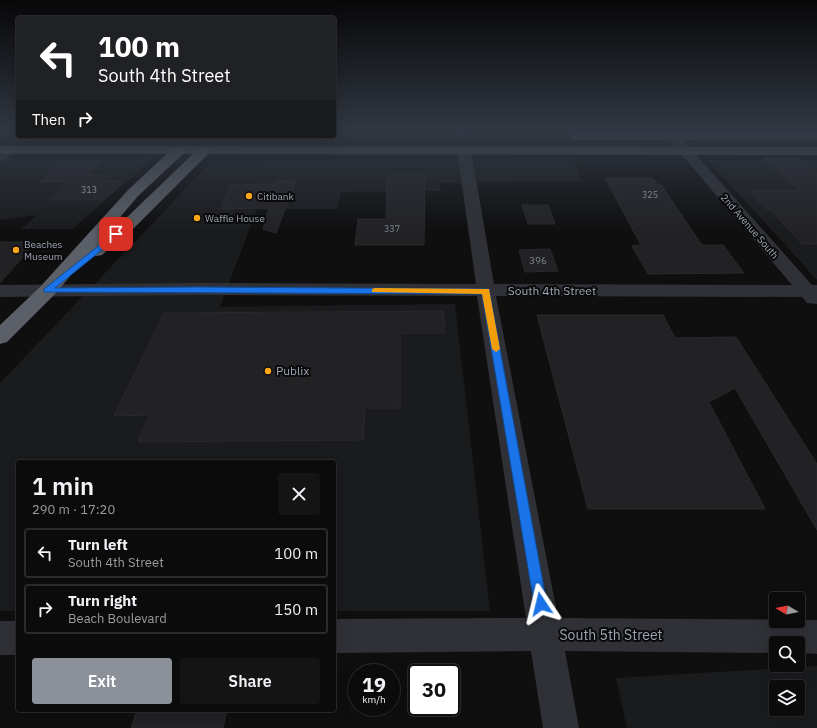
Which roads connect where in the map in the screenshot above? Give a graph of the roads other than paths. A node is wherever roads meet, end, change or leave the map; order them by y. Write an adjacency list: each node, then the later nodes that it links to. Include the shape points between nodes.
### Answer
1 (164, 164): 6 (highway, via 132,193)
2 (191, 164): 6 (highway, via 128,225)
3 (466, 164): 7 (street)
4 (698, 164): 8 (street, 2nd Avenue South)
5 (0, 291): 6 (street, South 4th Street)
6 (47, 291): 7 (street, South 4th Street); 9 (highway)
7 (486, 291): 8 (street, South 4th Street); 10 (street)
8 (814, 295)
9 (0, 337)
10 (546, 634): 11 (street, South 5th Street); 12 (street, South 5th Street); 13 (street)
11 (336, 636)
12 (817, 637)
13 (561, 728)

